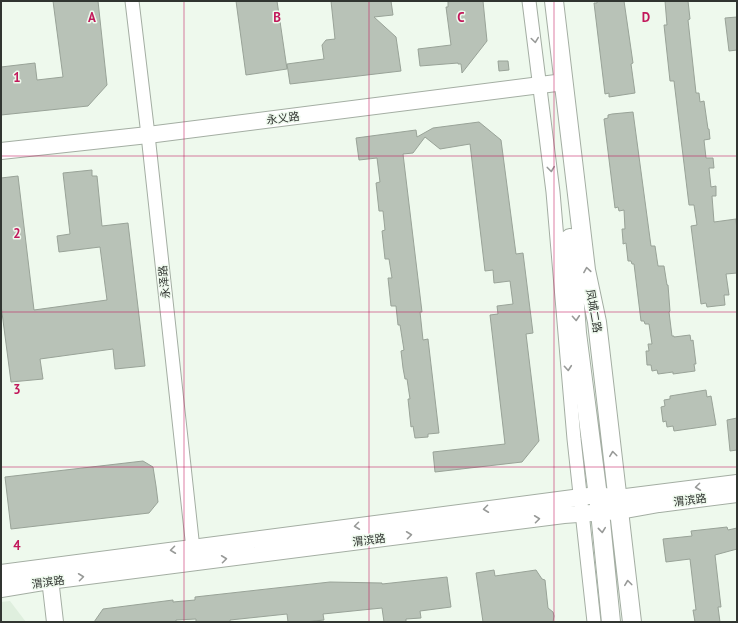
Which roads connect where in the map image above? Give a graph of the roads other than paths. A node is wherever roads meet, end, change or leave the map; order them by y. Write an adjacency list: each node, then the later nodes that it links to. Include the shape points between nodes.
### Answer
1 (132, 1): 6 (street, 永泽路)
2 (529, 1): 5 (street, one-way to 5)
3 (542, 1): 5 (main road, 凤城二路)
4 (554, 1): 5 (main road, 凤城二路)
5 (552, 84): 6 (street, 永义路); 10 (main road, 凤城二路, one-way to 5, via 597,322); 11 (main road, 凤城二路, one-way to 11, via 572,256)
6 (148, 135): 7 (street, 永义路); 12 (street, 永泽路)
7 (1, 151)
8 (737, 483): 10 (street, 渭滨路, one-way to 10)
9 (737, 494): 10 (street, 渭滨路, via 659,504)
10 (619, 504): 11 (street, 渭滨路); 19 (main road, 凤城二路, one-way to 10)
11 (590, 505): 12 (street, 渭滨路); 17 (street); 18 (main road, 凤城二路, one-way to 18)
12 (194, 555): 14 (street, 渭滨路)
13 (1, 573): 14 (street, 渭滨路)
14 (49, 574): 15 (street, 渭滨路); 16 (street)
15 (1, 589)
16 (55, 622)
17 (594, 622)
18 (611, 622)
19 (632, 622)

